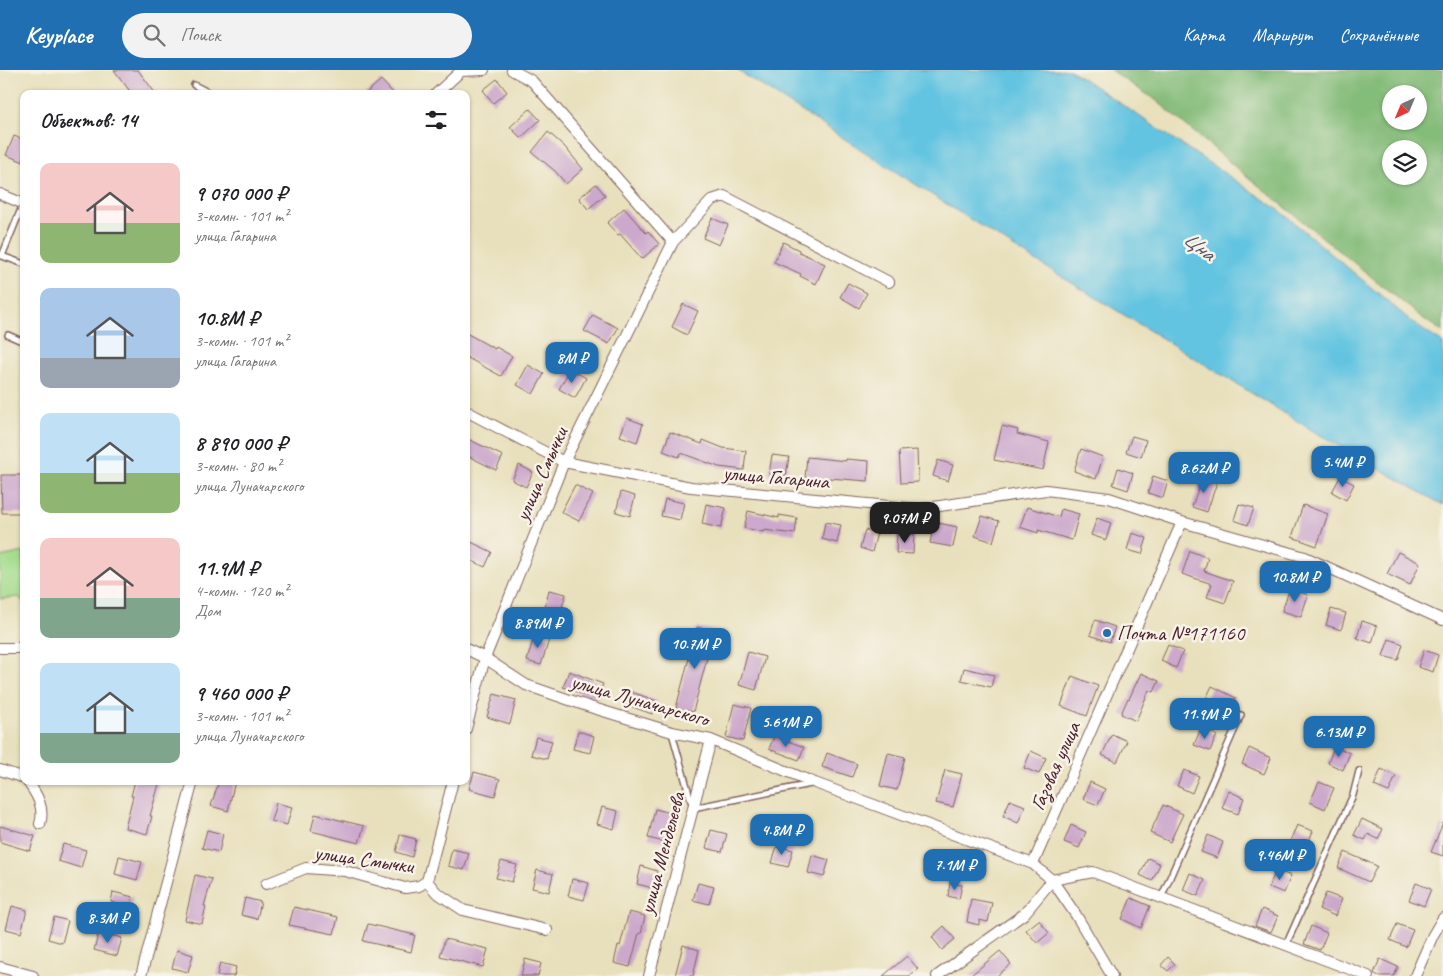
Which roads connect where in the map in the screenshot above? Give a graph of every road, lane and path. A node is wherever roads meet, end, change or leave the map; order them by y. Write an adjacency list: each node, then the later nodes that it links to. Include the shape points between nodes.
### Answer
1 (484, 70): 3 (street)
2 (512, 70): 10 (street, via 532,81)
3 (461, 71): 6 (street)
4 (194, 86): 5 (lane)
5 (203, 90)
6 (440, 90)
7 (0, 194): 8 (street)
8 (20, 202)
9 (20, 213): 11 (lane)
10 (673, 242): 13 (street, улица Смычки, via 712,200 724,196); 17 (street, улица Смычки)
11 (1, 255): 12 (lane)
12 (20, 262)
13 (889, 282)
14 (8, 335): 15 (lane)
15 (20, 340)
16 (470, 413): 17 (street, улица Гагарина)
17 (564, 462): 18 (street, улица Гагарина, via 690,487 920,509 1046,490 1109,498); 23 (street, улица Смычки)
18 (1182, 522): 19 (street, улица Гагарина, via 1305,558); 37 (street, Газовая улица)
19 (1443, 620)
20 (0, 648): 21 (street)
21 (20, 648)
22 (470, 651): 23 (street, улица Луначарского)
23 (485, 658): 24 (street, улица Смычки); 26 (street, улица Луначарского, via 526,685)
24 (470, 714)
25 (1241, 715): 41 (lane)
26 (672, 732): 27 (street, улица Луначарского); 35 (lane)
27 (711, 740): 31 (street, улица Луначарского); 35 (street, улица Менделеева)
28 (0, 770): 30 (street)
29 (1359, 770): 44 (lane, via 1353,795)
30 (20, 777)
31 (815, 783): 35 (lane); 37 (street, улица Луначарского)
32 (30, 785): 36 (street, via 36,793 42,816)
33 (192, 785): 47 (street)
34 (452, 785): 39 (street, улица Смычки)
35 (693, 808): 48 (street, улица Менделеева)
36 (40, 824)
37 (1033, 864): 38 (street)
38 (1052, 880): 41 (street, via 1093,872); 49 (street, via 1024,914); 50 (street)
39 (427, 881): 40 (street, улица Смычки, via 405,888 345,871 306,868); 43 (street, улица Смычки, via 436,892 463,910)
40 (266, 884)
41 (1161, 898): 44 (street)
42 (1443, 918): 52 (street)
43 (547, 930)
44 (1286, 945): 51 (street)
45 (0, 967): 46 (street)
46 (33, 976)
47 (140, 976)
48 (649, 976)
49 (937, 976)
50 (1112, 976)
51 (1368, 976)
52 (1416, 976)

